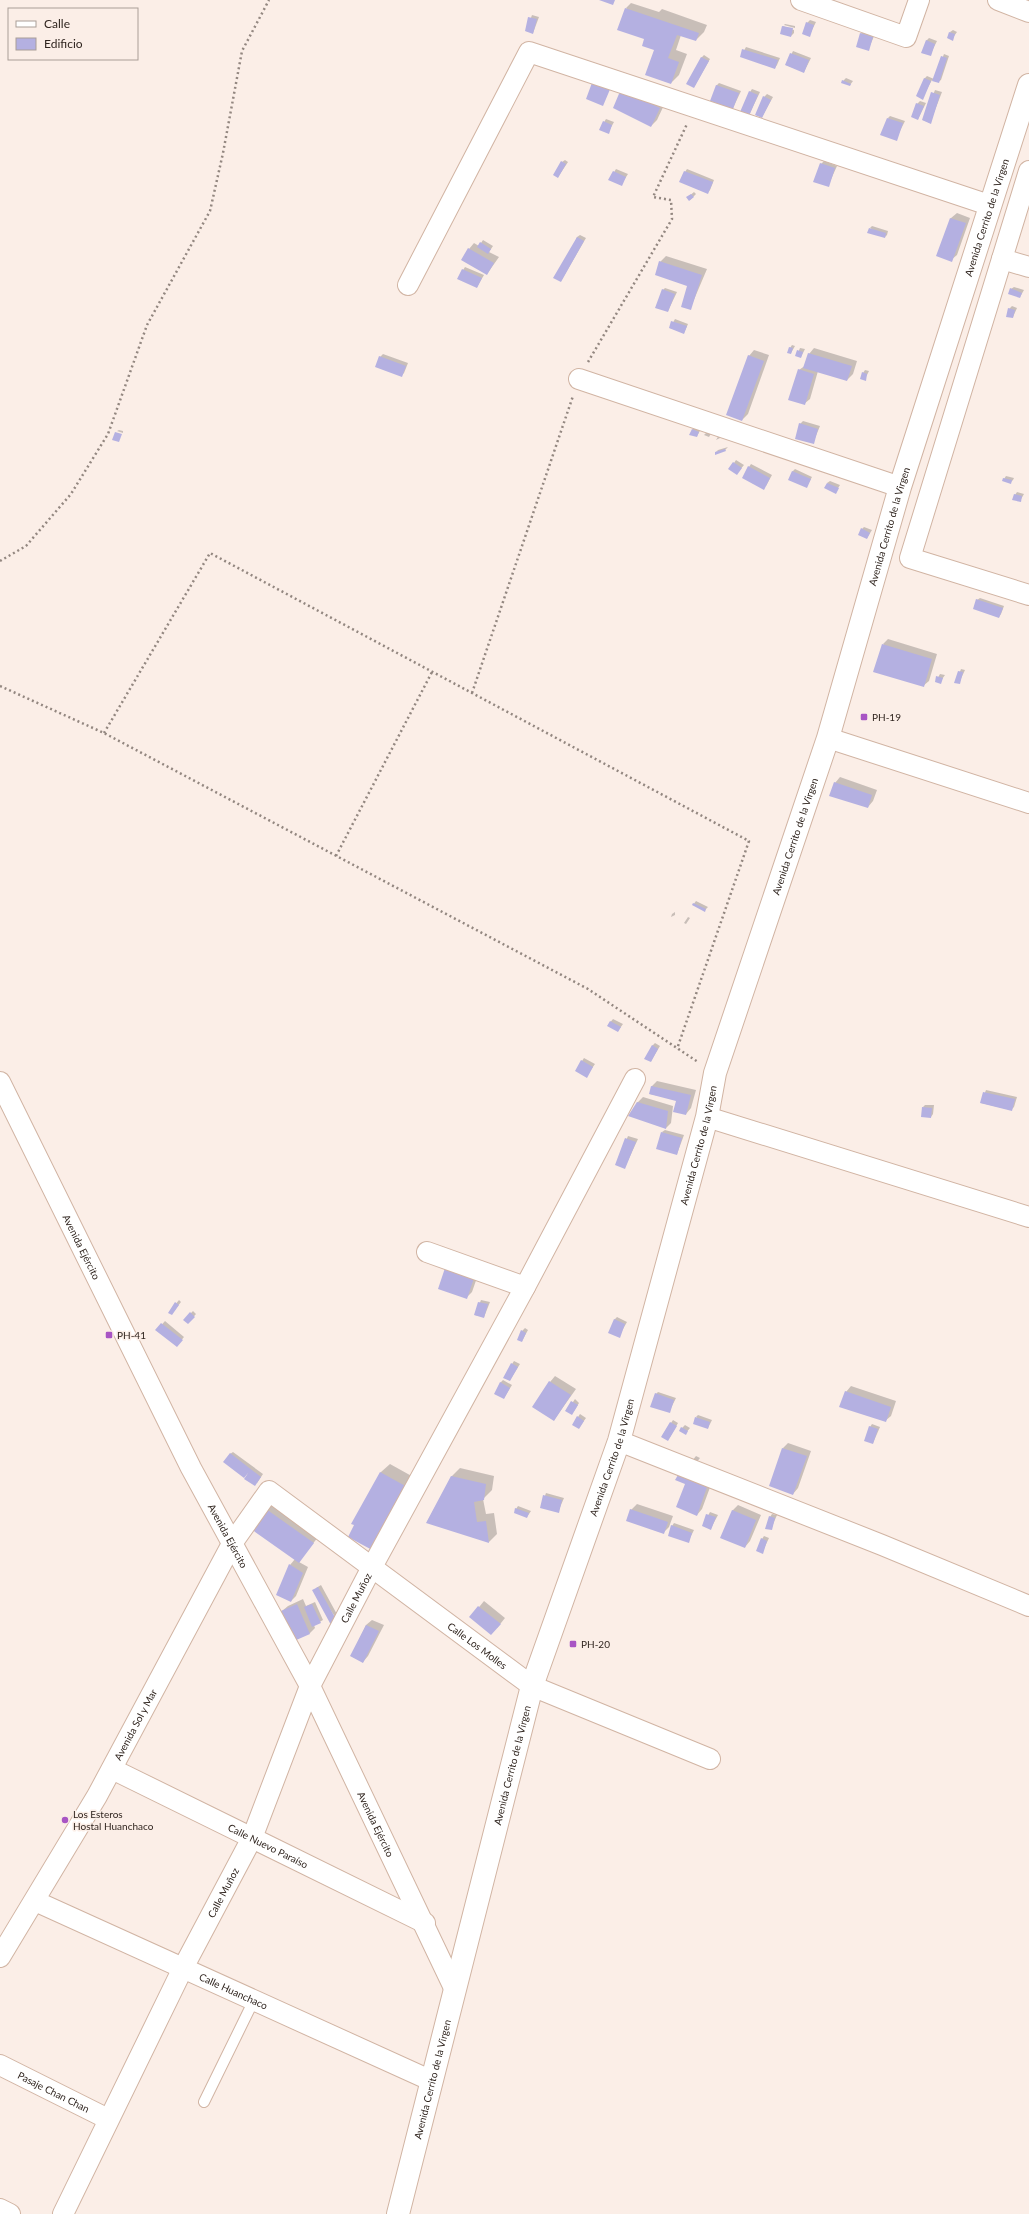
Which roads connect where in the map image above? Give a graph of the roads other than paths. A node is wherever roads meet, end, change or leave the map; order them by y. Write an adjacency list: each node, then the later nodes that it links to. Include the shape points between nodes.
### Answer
1 (801, 0): 2 (street, via 906,37)
2 (919, 0)
3 (998, 0): 4 (street)
4 (1029, 12)
5 (1029, 85): 7 (street, Avenida Cerrito de la Virgen)
6 (1029, 171): 8 (street)
7 (989, 205): 10 (street, via 529,52); 12 (street, Avenida Cerrito de la Virgen)
8 (1002, 259): 9 (street); 13 (street, via 910,558)
9 (1029, 267)
10 (408, 286)
11 (579, 379): 12 (street)
12 (900, 487): 14 (street, Avenida Cerrito de la Virgen)
13 (1029, 595)
14 (828, 738): 15 (street); 18 (street, Avenida Cerrito de la Virgen, via 715,1073)
15 (1029, 803)
16 (635, 1078): 21 (street, Calle Muñoz)
17 (0, 1082): 24 (street, Avenida Ejército, via 187,1461)
18 (707, 1117): 19 (street); 22 (street, Avenida Cerrito de la Virgen)
19 (1029, 1217)
20 (427, 1252): 21 (street)
21 (524, 1287): 25 (street, Calle Muñoz)
22 (619, 1442): 26 (street, via 882,1545); 28 (street, Avenida Cerrito de la Virgen)
23 (269, 1491): 24 (street, Avenida Sol y Mar); 25 (street, Calle Los Molles)
24 (232, 1542): 27 (street, Avenida Ejército); 30 (street, Avenida Sol y Mar)
25 (372, 1567): 27 (street, Calle Muñoz); 28 (street, Calle Los Molles)
26 (1029, 1606)
27 (310, 1686): 31 (street, Calle Muñoz); 33 (street, Avenida Ejército)
28 (532, 1686): 29 (street, Calle Los Molles); 36 (street, Avenida Cerrito de la Virgen)
29 (710, 1760)
30 (112, 1769): 31 (street, Calle Nuevo Paraíso); 32 (street, Avenida Sol y Mar)
31 (252, 1838): 33 (street, Calle Nuevo Paraíso); 35 (street, Calle Muñoz)
32 (35, 1900): 34 (street, Avenida Sol y Mar); 35 (street, Calle Huanchaco)
33 (425, 1923): 36 (street, Avenida Ejército)
34 (0, 1957)
35 (183, 1968): 37 (street, Calle Huanchaco); 41 (street, Calle Muñoz)
36 (455, 1990): 39 (street, Avenida Cerrito de la Virgen)
37 (254, 2000): 39 (street, Calle Huanchaco); 40 (lane)
38 (0, 2064): 41 (street, Pasaje Chan Chan)
39 (432, 2081): 45 (street, Avenida Cerrito de la Virgen)
40 (204, 2102)
41 (108, 2119): 44 (street, Calle Muñoz)
42 (0, 2209): 43 (street)
43 (10, 2214)
44 (63, 2214)
45 (398, 2214)

